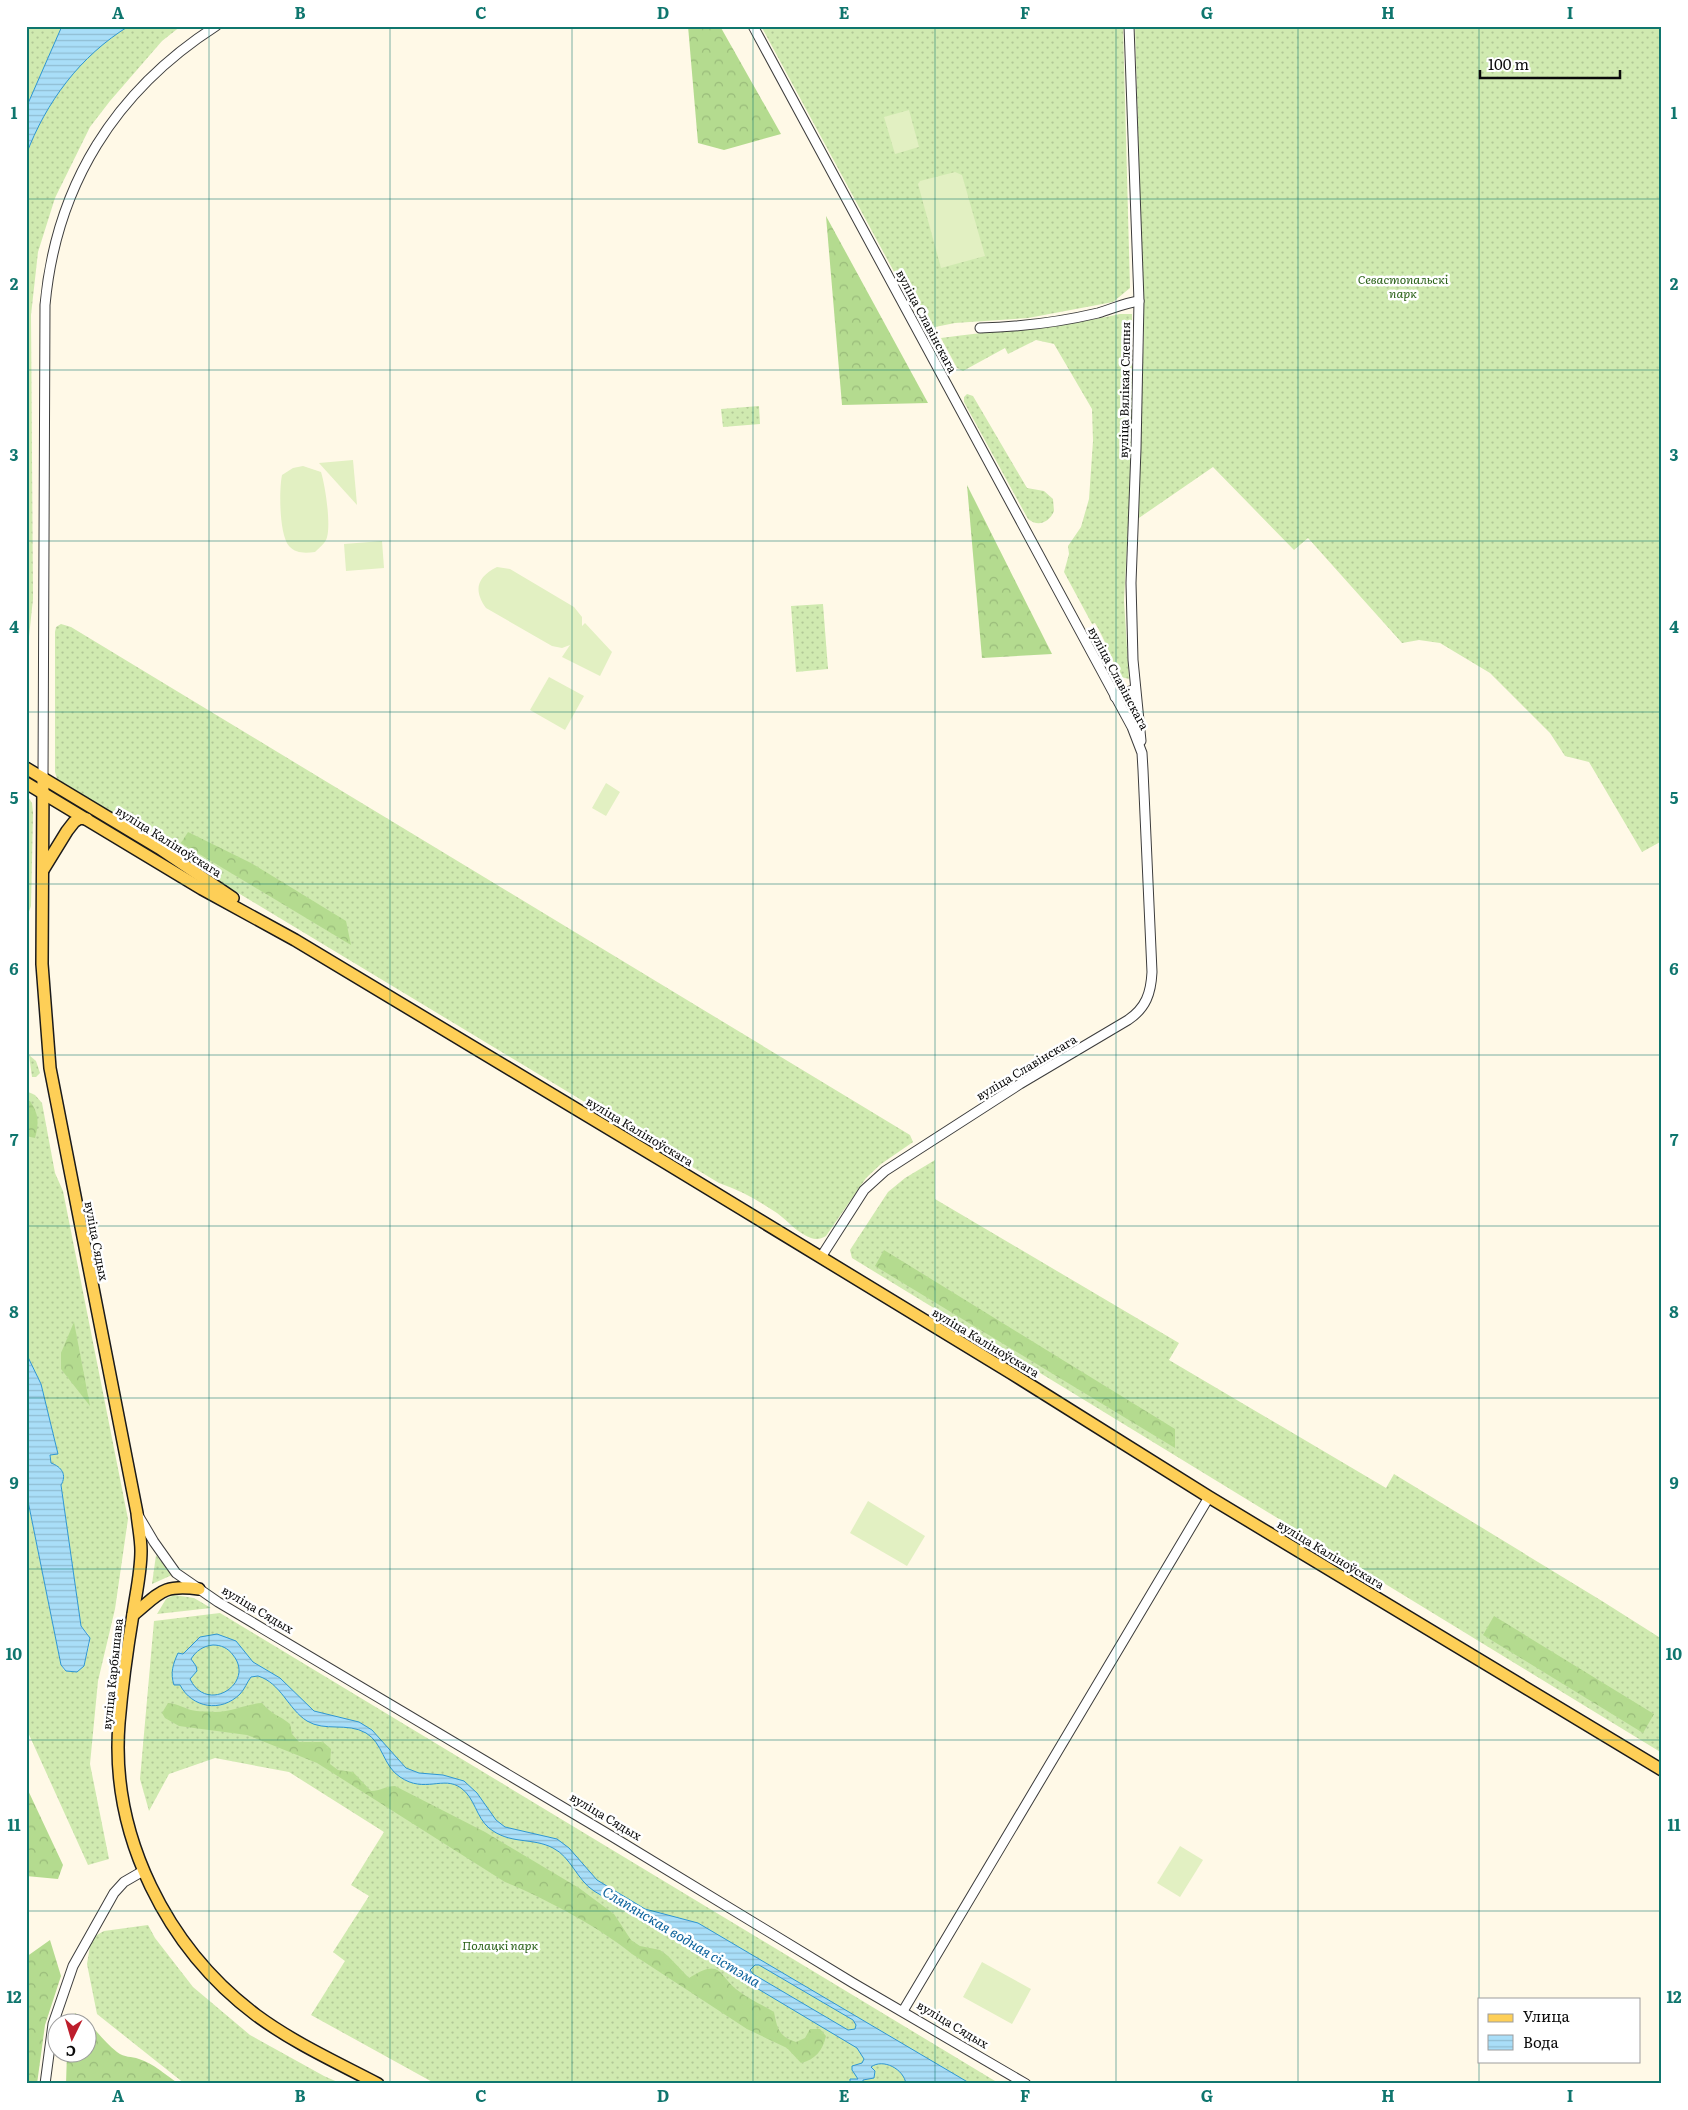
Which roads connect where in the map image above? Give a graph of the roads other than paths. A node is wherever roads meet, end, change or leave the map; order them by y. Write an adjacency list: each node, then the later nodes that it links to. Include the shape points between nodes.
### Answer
1 (216, 26): 10 (street, via 157,71 106,128 70,198 52,255 45,305)
2 (753, 26): 7 (street, вуліца Славінскага)
3 (1129, 26): 4 (street, вуліца Вялікая Слепня)
4 (1139, 301): 5 (street, via 1056,320); 6 (street, вуліца Вялікая Слепня, via 1131,583)
5 (980, 328)
6 (1135, 689): 7 (street); 8 (street, вуліца Вялікая Слепня)
7 (1116, 698): 8 (street, вуліца Славінскага)
8 (1142, 753): 16 (street, вуліца Славінскага, via 1152,972 1149,995 1143,1007 1128,1020 1020,1084 885,1171 864,1190)
9 (26, 768): 10 (main road, вуліца Каліноўскага)
10 (43, 779): 12 (main road, вуліца Сядых); 15 (main road, вуліца Каліноўскага, via 159,848)
11 (26, 783): 12 (main road, вуліца Каліноўскага)
12 (43, 794): 13 (main road, вуліца Каліноўскага); 14 (main road, вуліца Сядых)
13 (88, 819): 14 (main road, via 80,818 71,824); 15 (main road, вуліца Каліноўскага, via 202,889)
14 (42, 874): 18 (main road, вуліца Сядых, via 42,979 50,1068)
15 (295, 940): 16 (main road, вуліца Каліноўскага)
16 (821, 1257): 17 (main road, вуліца Каліноўскага)
17 (1209, 1497): 21 (main road, вуліца Каліноўскага); 23 (street)
18 (137, 1513): 19 (street, вуліца Сядых, via 166,1561 176,1573); 20 (main road, вуліца Карбышава, via 141,1550)
19 (199, 1589): 20 (main road, via 167,1588); 23 (street, вуліца Сядых)
20 (132, 1615): 22 (main road, вуліца Карбышава, via 119,1725 120,1780 128,1830)
21 (1660, 1766)
22 (143, 1871): 24 (street, via 124,1882 114,1893 74,1966 53,2024); 25 (main road, вуліца Карбышава, via 183,1941 239,2002 289,2037)
23 (903, 2011): 26 (street, вуліца Сядых)
24 (45, 2084)
25 (378, 2084)
26 (1026, 2084)

